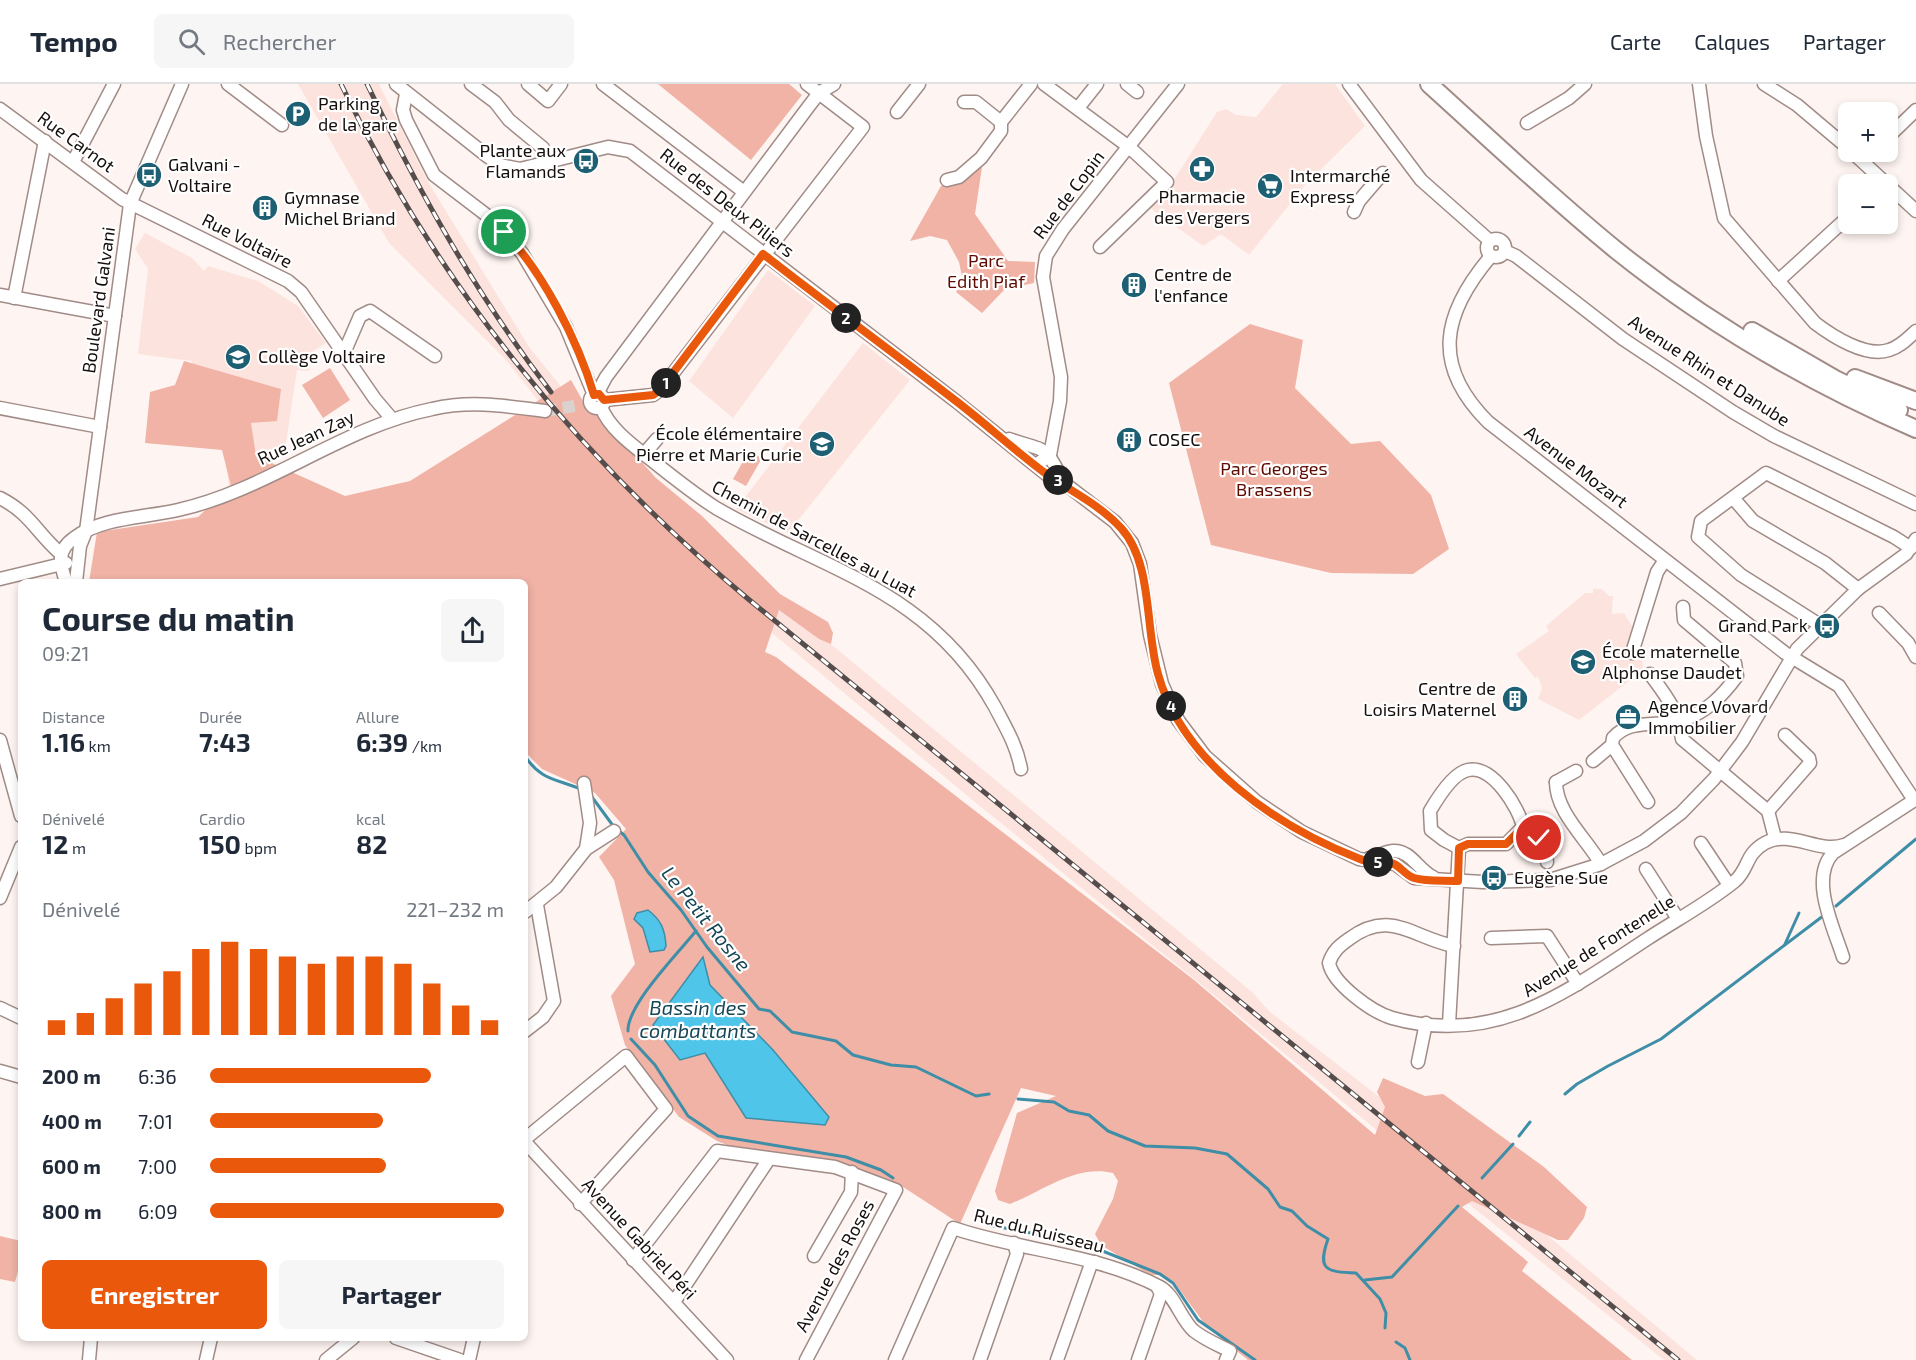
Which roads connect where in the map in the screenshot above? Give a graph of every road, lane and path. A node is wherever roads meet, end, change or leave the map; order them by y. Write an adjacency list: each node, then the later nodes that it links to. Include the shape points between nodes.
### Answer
1 (114, 84): 36 (street)
2 (182, 84): 44 (street, Boulevard Galvani)
3 (228, 84): 31 (street)
4 (396, 84): 23 (street, Rue des Deux Piliers)
5 (471, 84): 37 (street, via 543,148)
6 (528, 84): 7 (street, via 548,100)
7 (561, 84)
8 (603, 84): 42 (street)
9 (807, 84): 22 (street)
10 (834, 84): 22 (street)
11 (919, 84): 28 (street)
12 (1031, 84): 29 (street)
13 (1044, 84): 25 (street)
14 (1097, 84): 25 (street)
15 (1178, 84): 35 (street, Rue de Copin)
16 (1349, 84): 49 (street, via 1421,180)
17 (1429, 84): 70 (highway, via 1617,250 1688,302 1786,365)
18 (1445, 84): 58 (highway, via 1621,239 1682,286)
19 (1585, 84): 30 (street)
20 (1699, 84): 54 (street, via 1720,209 1729,225)
21 (1764, 84): 33 (street, via 1797,105)
22 (819, 93): 42 (street); 52 (street, via 863,127)
23 (406, 94): 37 (street, Rue des Deux Piliers, via 500,165 520,169); 62 (street, Chemin de Sarcelles au Luat, via 406,120 430,166 441,181 465,197 522,253 566,327)
24 (964, 102): 29 (street, via 976,102)
25 (1078, 108): 35 (street)
26 (0, 109): 34 (street, Rue Carnot)
27 (1916, 110): 32 (street)
28 (897, 112)
29 (1001, 122): 41 (street, via 1001,131 981,158 959,177)
30 (1527, 123)
31 (282, 125)
32 (1898, 127)
33 (1838, 140)
34 (45, 141): 36 (street, Rue Carnot); 56 (street)
35 (1129, 147): 50 (street, via 1167,182); 67 (street, Rue de Copin, via 1046,256 1043,278 1061,377)
36 (73, 162): 44 (street, Rue Carnot)
37 (546, 162): 47 (street, Rue des Deux Piliers, via 608,147 620,148 638,157)
38 (1864, 162): 40 (street)
39 (1383, 173): 46 (street)
40 (1876, 174)
41 (947, 180)
42 (744, 192): 47 (street)
43 (1898, 195): 45 (street)
44 (130, 204): 57 (street, Boulevard Galvani); 60 (street, Rue Voltaire, via 288,280 301,292)
45 (1916, 211)
46 (1354, 212)
47 (722, 222): 52 (street, Rue des Deux Piliers); 62 (street, via 606,376)
48 (1838, 226): 54 (street)
49 (1490, 241): 51 (street, via 1503,241); 53 (street, via 1486,248)
50 (1101, 247)
51 (1505, 251): 53 (street, via 1499,257); 80 (street, Avenue Rhin et Danube, via 1623,339 1744,418 1782,440)
52 (763, 254): 62 (street, via 660,390 653,395); 71 (street, Rue des Deux Piliers)
53 (1491, 256): 85 (street, Avenue Mozart, via 1463,295 1453,321 1450,355 1456,382 1467,401 1488,422)
54 (1778, 281): 59 (street, via 1829,334 1878,352 1897,347)
55 (0, 295): 56 (street)
56 (14, 298): 57 (street)
57 (115, 316): 69 (street, Boulevard Galvani)
58 (1745, 327): 63 (highway, via 1828,367); 66 (highway, via 1835,379)
59 (1916, 331)
60 (344, 354): 61 (street, via 360,316 370,311); 68 (street, Rue Voltaire)
61 (435, 356)
62 (594, 401): 74 (street, Chemin de Sarcelles au Luat)
63 (1916, 401)
64 (0, 408): 69 (street)
65 (545, 411): 68 (street, Rue Jean Zay, via 490,403 434,408)
66 (1916, 417)
67 (1057, 418): 73 (street); 75 (street, Rue de Copin)
68 (392, 419): 81 (street, Rue Jean Zay, via 258,481 193,506 95,525)
69 (100, 426): 81 (street, Boulevard Galvani)
70 (1916, 429)
71 (1002, 437): 73 (street, Rue des Deux Piliers); 76 (street, Rue des Deux Piliers)
72 (657, 439): 74 (street)
73 (1039, 446): 75 (street, Rue des Deux Piliers); 76 (street)
74 (644, 454): 102 (street, Chemin de Sarcelles au Luat, via 719,509 881,591 926,621 963,658 981,683 1018,750)
75 (1050, 455): 76 (street); 77 (street, Rue des Deux Piliers)
76 (1036, 465): 77 (street, Rue des Deux Piliers)
77 (1065, 483): 121 (street, Rue des Deux Piliers, via 1129,537 1137,553 1158,673 1172,709 1191,740 1220,771 1302,832 1359,859 1402,852 1423,873 1440,880)
78 (0, 498): 83 (street, via 34,522 46,540)
79 (1734, 499): 82 (street, via 1766,473); 89 (street, via 1753,521 1825,563); 92 (street, via 1701,521 1698,537 1741,575)
80 (1914, 500)
81 (86, 531): 83 (street, Rue Jean Zay)
82 (1913, 544): 89 (street, Rue des Deux Piliers)
83 (67, 552): 84 (street); 84 (street); 86 (street); 87 (street)
84 (77, 560): 88 (street)
85 (1665, 560): 93 (street, via 1657,572); 94 (street, Avenue Mozart)
86 (0, 579)
87 (66, 579)
88 (76, 579)
89 (1858, 589): 92 (street, Rue des Deux Piliers)
90 (1879, 613): 95 (street)
91 (1683, 614): 97 (street, via 1735,663 1737,676 1721,698)
92 (1820, 625): 94 (street, Rue des Deux Piliers)
93 (1632, 653)
94 (1793, 656): 103 (street, Rue des Deux Piliers, via 1742,742); 106 (street, Avenue Mozart, via 1839,686)
95 (1916, 657)
96 (1650, 674): 97 (street)
97 (1681, 721): 100 (street, via 1628,726 1613,738); 103 (street, via 1683,739)
98 (1785, 735): 109 (street, via 1810,763)
99 (0, 740): 108 (street)
100 (1612, 745): 101 (street); 107 (street)
101 (1593, 760)
102 (1021, 770)
103 (1720, 770): 109 (street); 119 (street, Rue des Deux Piliers, via 1689,806 1665,826)
104 (1576, 771): 119 (street, via 1552,780 1583,841)
105 (584, 783): 116 (street, via 590,823)
106 (1915, 799): 114 (street)
107 (1648, 802)
108 (18, 805)
109 (1768, 811): 112 (street)
110 (1523, 827): 115 (street, via 1506,844 1468,844); 115 (street, via 1514,804 1494,780 1468,770 1440,797 1428,817 1435,835); 118 (street, via 1539,838)
111 (614, 831): 116 (street)
112 (1775, 838): 114 (street); 122 (street, Avenue de Fontenelle, via 1750,854 1740,875)
113 (1701, 843): 122 (street)
114 (1844, 845): 129 (street, via 1830,857 1823,885)
115 (1459, 848): 121 (street)
116 (586, 849): 124 (street, via 556,888)
117 (18, 854): 123 (street)
118 (1547, 862)
119 (1601, 864): 121 (street, Rue des Deux Piliers, via 1550,880)
120 (1646, 869): 126 (street)
121 (1458, 881): 128 (street)
122 (1729, 885): 126 (street, Avenue de Fontenelle)
123 (0, 898)
124 (537, 905): 125 (street); 135 (street, via 554,1001)
125 (528, 910)
126 (1678, 919): 130 (street, Avenue de Fontenelle)
127 (1491, 938): 130 (street, via 1548,936)
128 (1454, 946): 133 (street, Avenue de Fontenelle, via 1395,925 1380,924 1354,935 1331,957 1334,975 1366,1005 1385,1016); 134 (street)
129 (1843, 957)
130 (1578, 984): 134 (street, Avenue de Fontenelle, via 1524,1013 1477,1023)
131 (0, 1008): 132 (street)
132 (18, 1017)
133 (1426, 1023): 134 (street, Avenue de Fontenelle); 136 (street)
134 (1449, 1024)
135 (528, 1029)
136 (1419, 1062)
137 (0, 1071): 138 (street)
138 (18, 1076)
139 (528, 1138): 143 (street, via 626,1056 666,1109)
140 (528, 1143): 143 (street, Avenue Gabriel Péri)
141 (769, 1159): 142 (street); 146 (street, via 717,1150); 149 (street)
142 (852, 1172): 145 (street, via 851,1192); 163 (street, Avenue des Roses, via 896,1190)
143 (580, 1204): 146 (street, Avenue Gabriel Péri)
144 (1014, 1243): 147 (street, Rue du Ruisseau); 164 (street, Rue du Ruisseau, via 989,1240 953,1228); 165 (street, via 1017,1254)
145 (814, 1256)
146 (633, 1260): 149 (street, Avenue Gabriel Péri)
147 (1095, 1262): 148 (street, Rue du Ruisseau); 166 (street, via 1091,1264)
148 (1157, 1286): 155 (street, Rue du Ruisseau, via 1163,1288 1193,1330); 167 (street, via 1161,1294)
149 (674, 1302): 162 (street, Avenue Gabriel Péri)
150 (91, 1341): 157 (street)
151 (210, 1341): 158 (street)
152 (348, 1341): 159 (street)
153 (404, 1341): 156 (street)
154 (473, 1341): 161 (street)
155 (1228, 1356)
156 (446, 1357): 160 (street)
157 (89, 1360)
158 (206, 1360)
159 (326, 1360)
160 (460, 1360)
161 (469, 1360)
162 (727, 1360)
163 (806, 1360)
164 (895, 1360)
165 (980, 1360)
166 (1058, 1360)
167 (1138, 1360)

